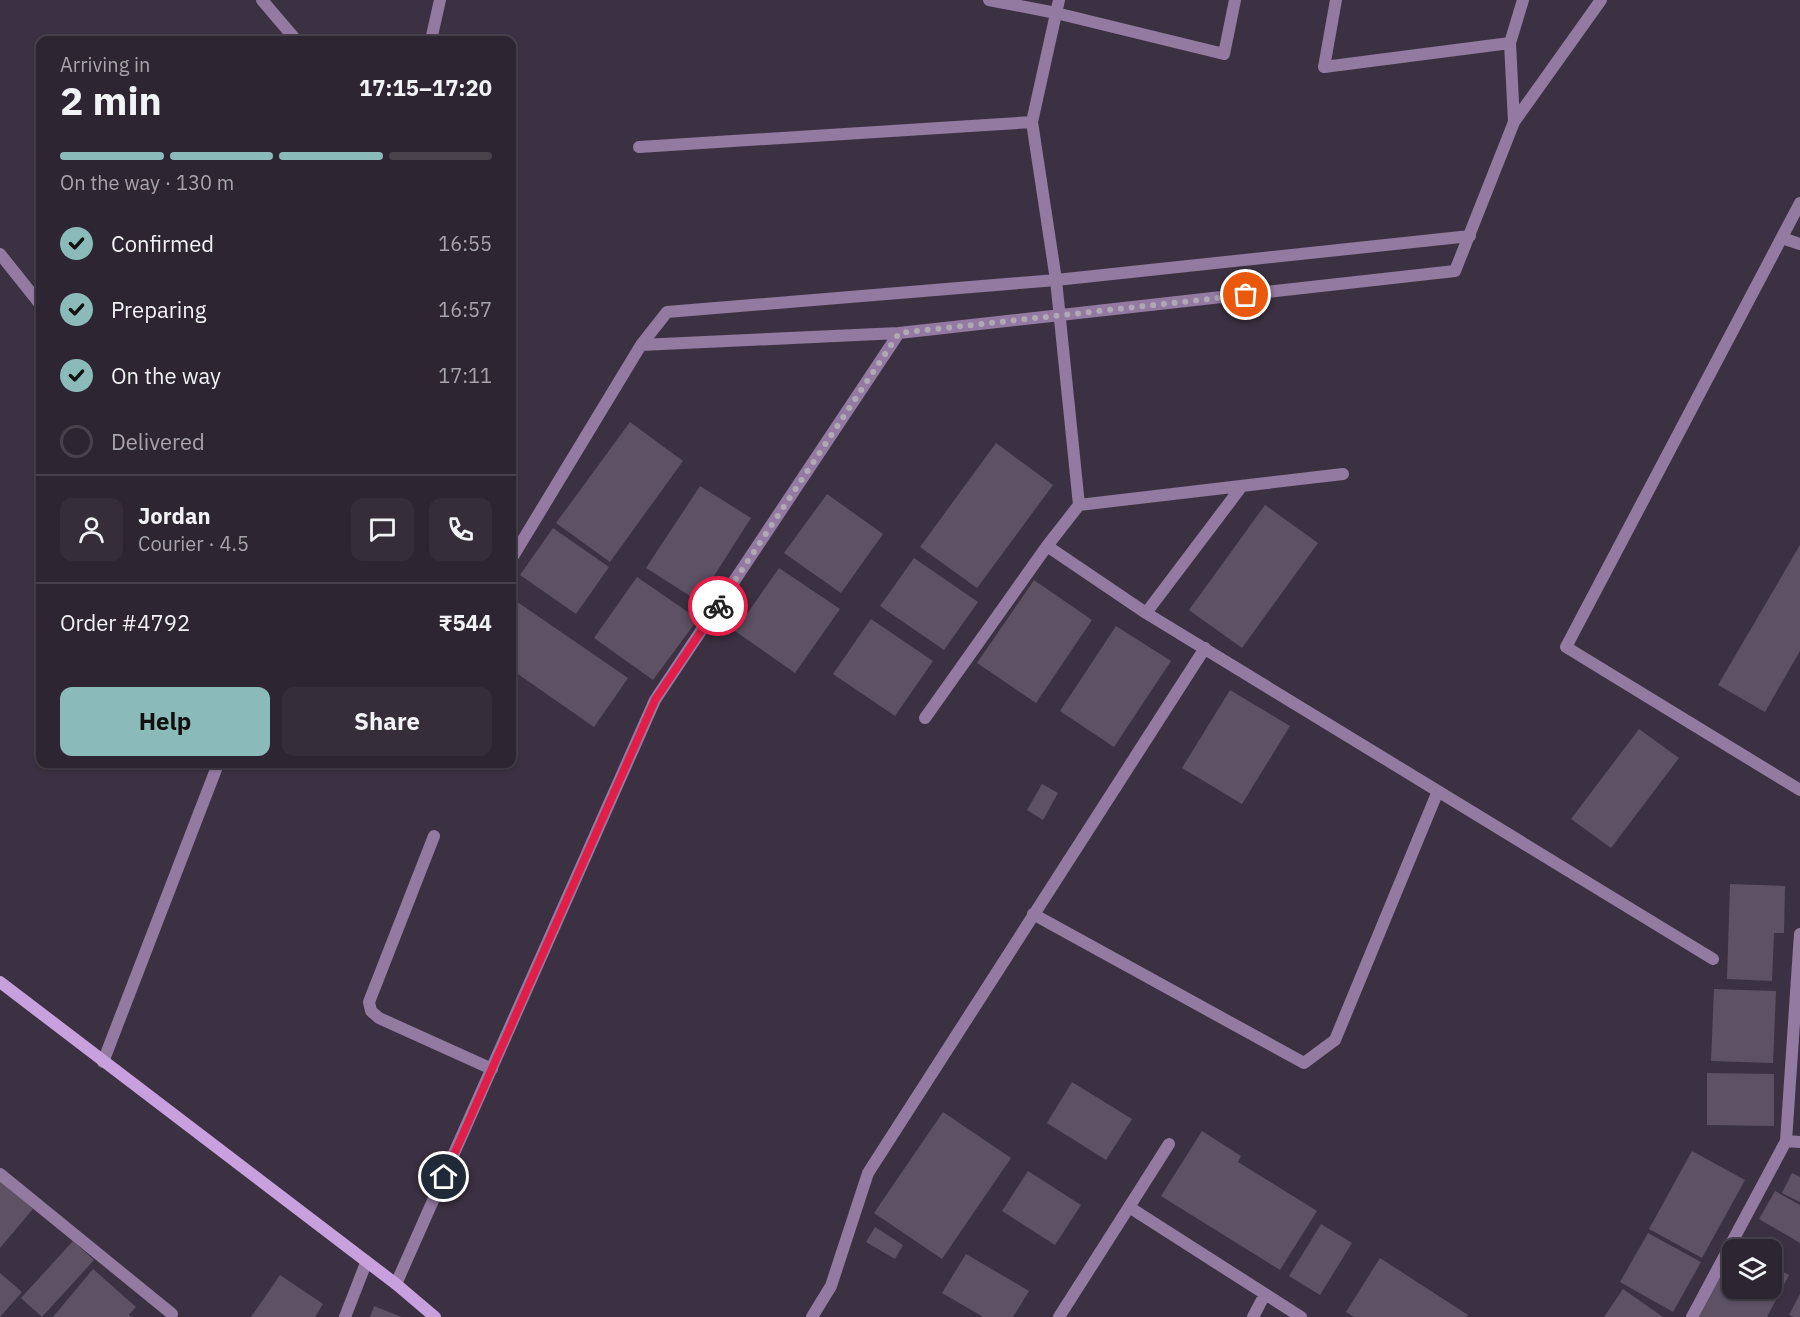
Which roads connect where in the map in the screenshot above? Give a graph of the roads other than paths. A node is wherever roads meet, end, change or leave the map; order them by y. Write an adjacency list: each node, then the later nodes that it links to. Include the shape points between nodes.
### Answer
1 (262, 0): 10 (street)
2 (440, 0): 11 (street)
3 (989, 0): 9 (street)
4 (1059, 0): 9 (street)
5 (1235, 0): 9 (street, via 1224,54)
6 (1336, 0): 12 (street, via 1324,67)
7 (1523, 0): 12 (street)
8 (1601, 0): 14 (street)
9 (1056, 13): 13 (street)
10 (293, 36)
11 (432, 36)
12 (1510, 43): 14 (street)
13 (1032, 122): 15 (street); 21 (street)
14 (1514, 122): 17 (street)
15 (639, 147)
16 (1800, 203): 18 (street)
17 (1470, 236): 21 (street); 23 (street, via 1455,271)
18 (1782, 237): 19 (street); 35 (street, via 1566,647)
19 (1800, 244)
20 (0, 254): 22 (street)
21 (1056, 280): 23 (street); 25 (street, via 667,312)
22 (36, 299)
23 (1061, 315): 24 (street); 28 (street)
24 (899, 333): 25 (street); 44 (street, via 655,700)
25 (641, 345): 30 (street)
26 (1343, 474): 27 (street)
27 (1242, 486): 28 (street); 31 (street)
28 (1079, 505): 29 (street)
29 (1047, 546): 31 (street); 33 (street)
30 (516, 551)
31 (1146, 612): 32 (street)
32 (1205, 648): 36 (street); 38 (street)
33 (925, 718)
34 (216, 768): 43 (street)
35 (1800, 790)
36 (1438, 791): 38 (street, via 1335,1040 1304,1063); 40 (street)
37 (434, 836): 44 (street, via 369,1002 371,1011)
38 (1033, 914): 56 (street, via 868,1173 831,1286)
39 (1800, 934): 41 (street)
40 (1713, 959)
41 (1798, 967): 45 (street)
42 (0, 982): 43 (street)
43 (103, 1062): 50 (street)
44 (492, 1069): 51 (street)
45 (1786, 1141): 46 (street); 60 (street)
46 (1800, 1142)
47 (1169, 1144): 49 (street)
48 (0, 1174): 53 (street)
49 (1129, 1207): 52 (street); 57 (street)
50 (366, 1263): 51 (street); 54 (street)
51 (396, 1284): 55 (street)
52 (1264, 1296): 58 (street); 59 (street)
53 (171, 1317)
54 (345, 1317)
55 (435, 1317)
56 (812, 1317)
57 (1059, 1317)
58 (1253, 1317)
59 (1301, 1317)
60 (1692, 1317)

